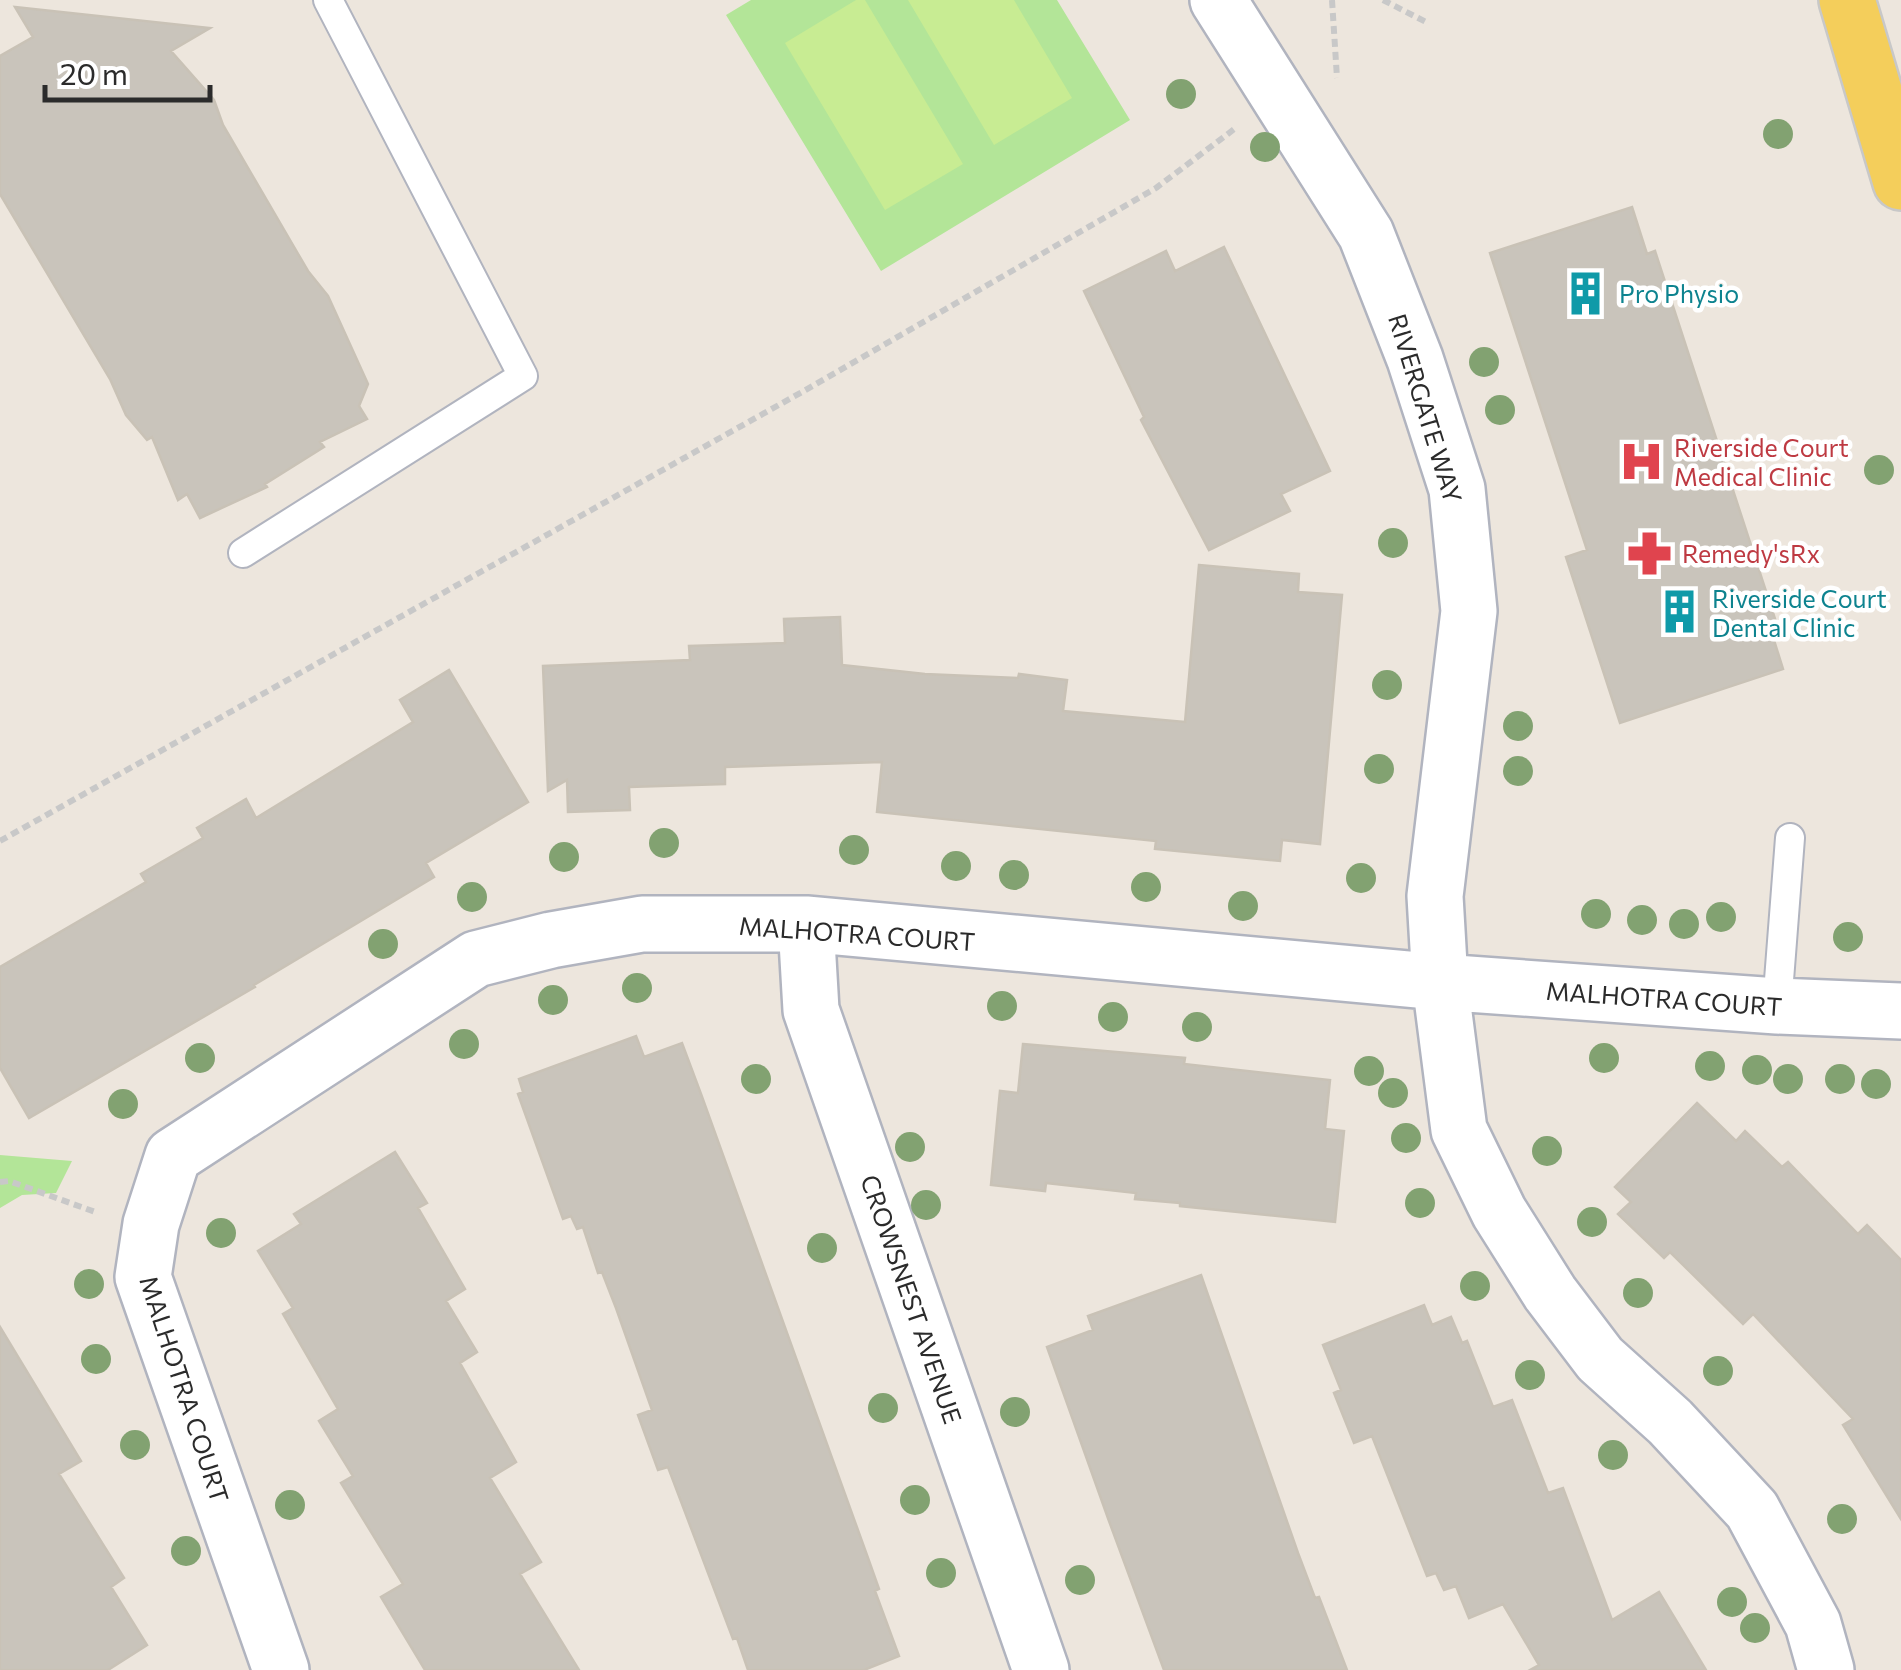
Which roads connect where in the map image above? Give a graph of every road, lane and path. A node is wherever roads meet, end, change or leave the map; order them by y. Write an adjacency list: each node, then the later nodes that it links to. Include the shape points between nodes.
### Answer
1 (328, 0): 8 (lane, via 522,376)
2 (1218, 0): 6 (street, RIVERGATE WAY)
3 (1382, 0): 5 (path)
4 (1847, 0): 7 (main road)
5 (1426, 22)
6 (1279, 96): 10 (path, via 1156,188); 12 (street, RIVERGATE WAY, via 1366,234 1457,490 1468,611 1434,896)
7 (1901, 182)
8 (243, 553)
9 (1790, 838): 13 (lane)
10 (0, 841)
11 (806, 924): 12 (street, MALHOTRA COURT); 16 (street, MALHOTRA COURT, via 642,924 476,959 174,1156); 18 (street, CROWSNEST AVENUE, via 811,1010)
12 (1440, 982): 13 (street, MALHOTRA COURT); 19 (street, via 1459,1130 1499,1212 1600,1358 1752,1510 1813,1624)
13 (1777, 1006): 14 (street, MALHOTRA COURT)
14 (1901, 1011)
15 (0, 1182): 16 (path)
16 (150, 1232): 17 (street, MALHOTRA COURT, via 143,1277)
17 (281, 1670)
18 (1041, 1670)
19 (1826, 1670)

